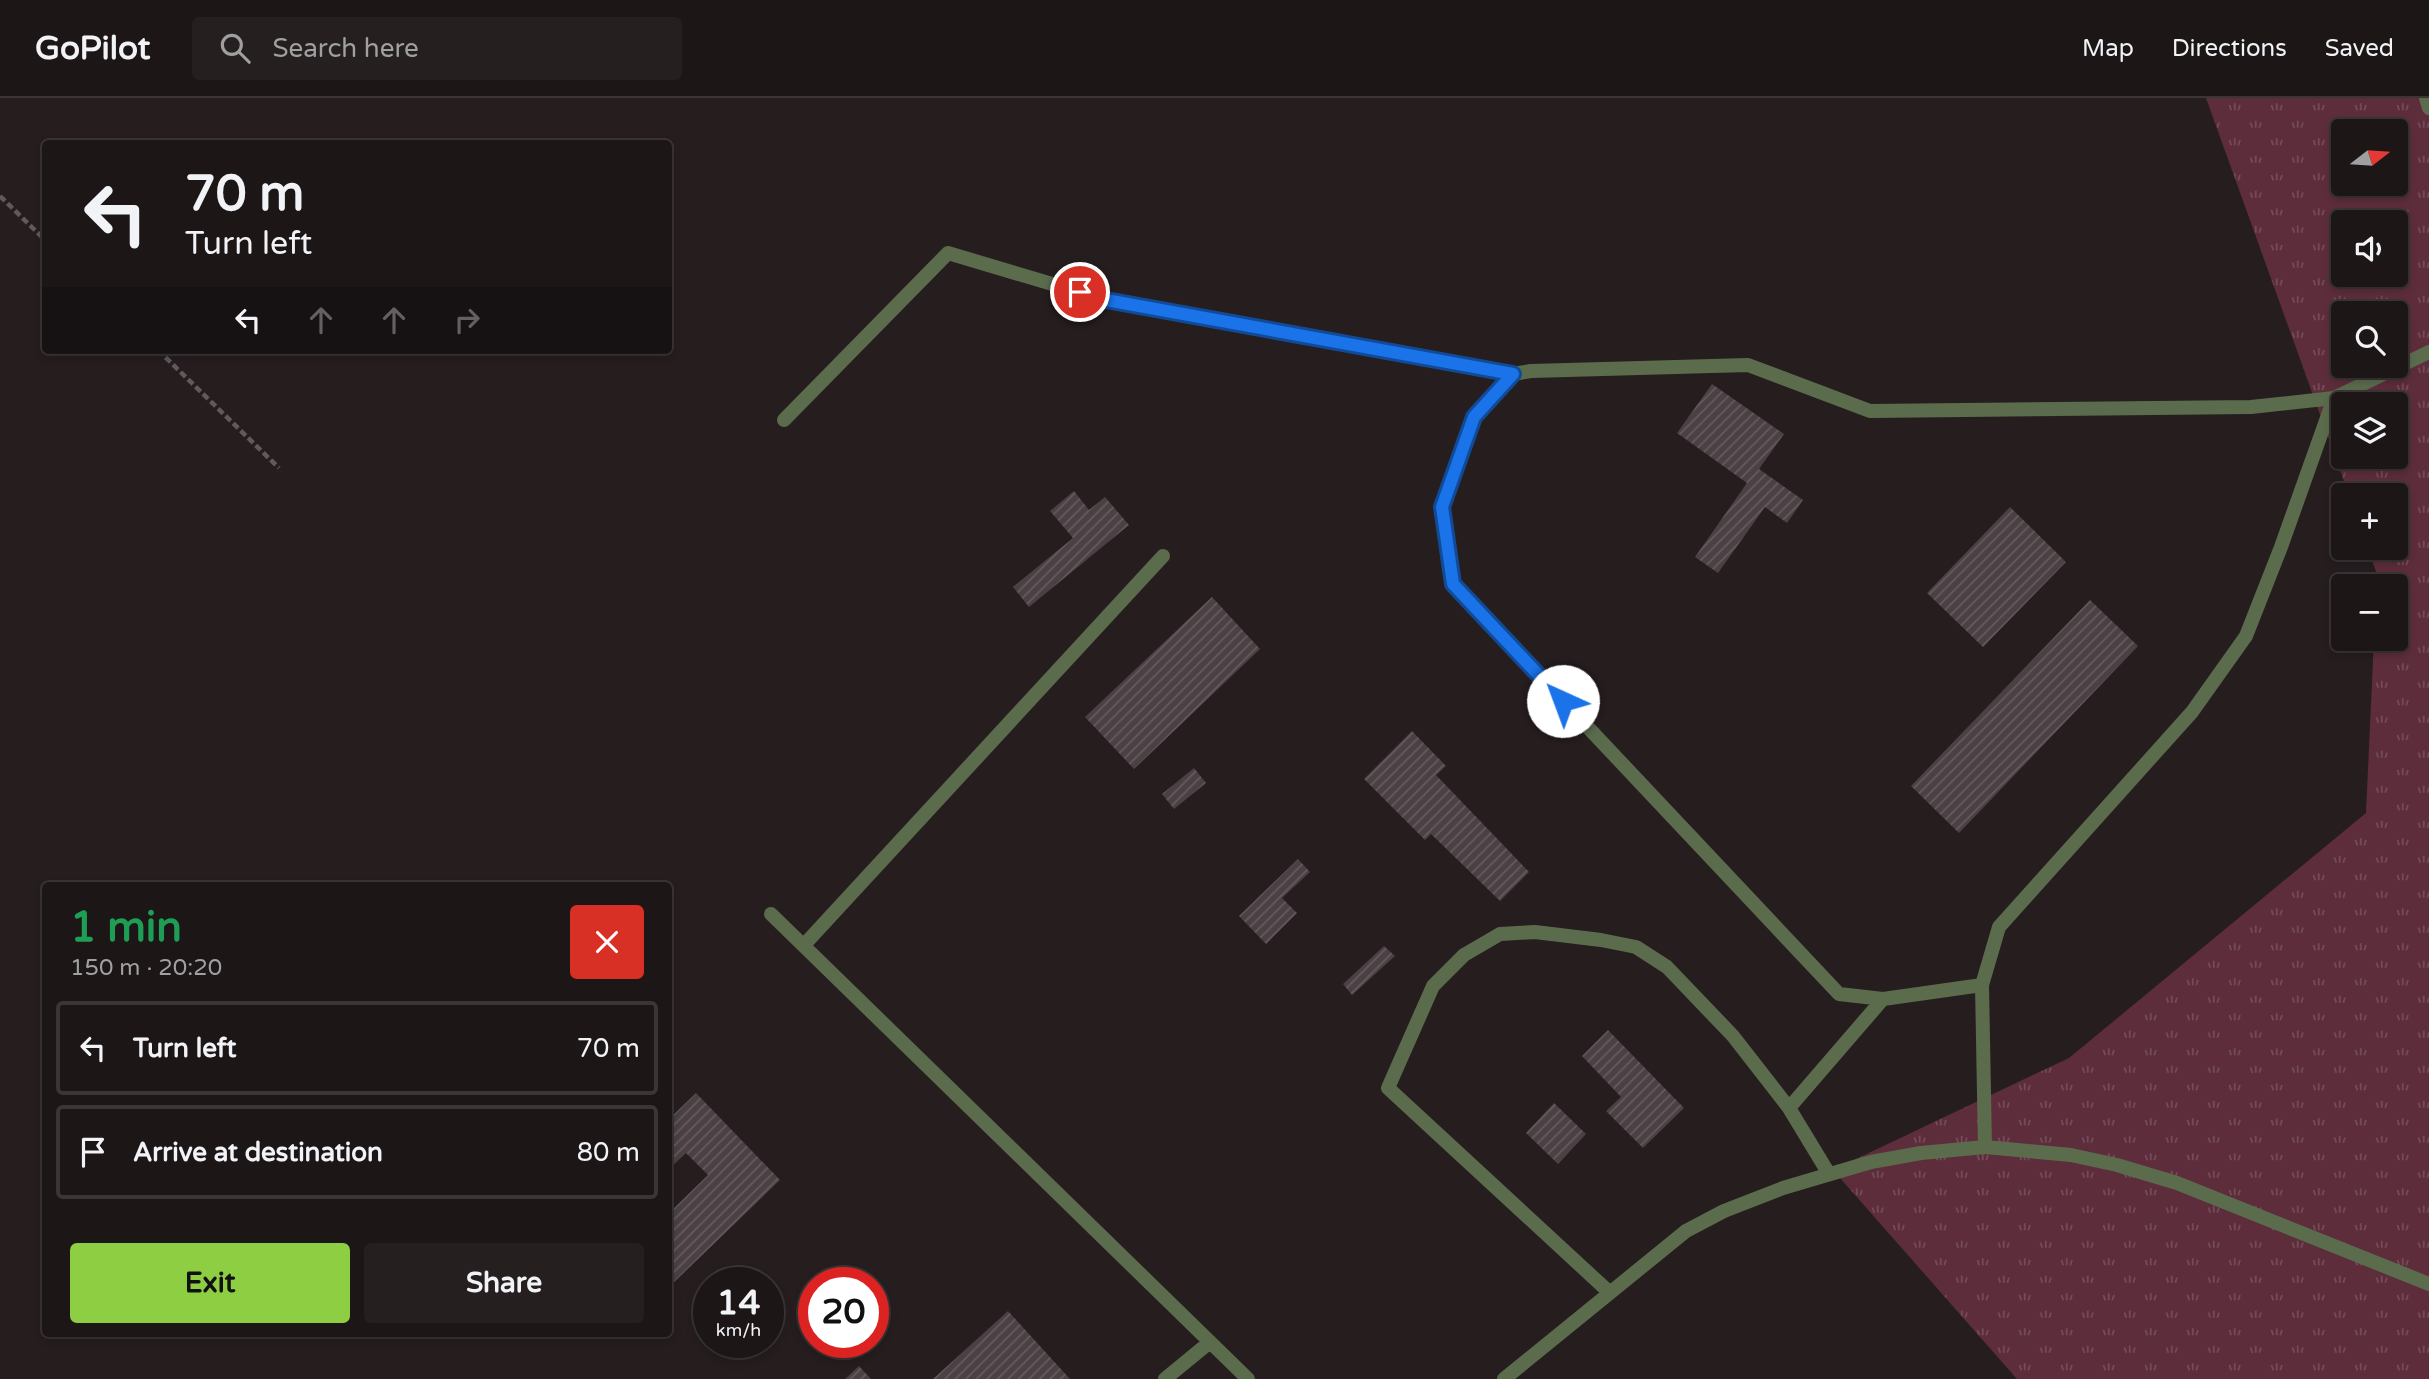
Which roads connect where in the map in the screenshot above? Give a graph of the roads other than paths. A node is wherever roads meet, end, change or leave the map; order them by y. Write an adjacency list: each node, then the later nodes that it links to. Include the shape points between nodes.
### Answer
1 (2426, 98): 2 (lane)
2 (2429, 108)
3 (2429, 352): 5 (lane)
4 (1513, 374): 6 (lane, via 1748,365 1870,411 2251,407); 8 (lane, via 1106,300 948,253); 13 (lane, via 1474,417 1442,507 1453,584 1839,994)
5 (2346, 392)
6 (2331, 398)
7 (2331, 406): 12 (lane, via 2246,636 2192,712 1999,927)
8 (784, 420)
9 (1163, 556): 11 (lane)
10 (771, 914): 11 (lane)
11 (804, 945): 19 (lane)
12 (1982, 985): 13 (lane); 15 (lane)
13 (1883, 999): 14 (lane)
14 (1789, 1108): 16 (lane); 18 (lane, via 1733,1036 1667,967 1636,947 1535,932 1500,934 1464,955 1433,986 1388,1088)
15 (1985, 1147): 16 (lane, via 1920,1153); 17 (lane, via 2071,1155 2177,1183)
16 (1829, 1174): 18 (lane, via 1783,1188 1686,1231)
17 (2426, 1282)
18 (1609, 1292): 22 (lane)
19 (1210, 1342): 20 (lane); 21 (lane)
20 (1165, 1379)
21 (1248, 1379)
22 (1504, 1379)

